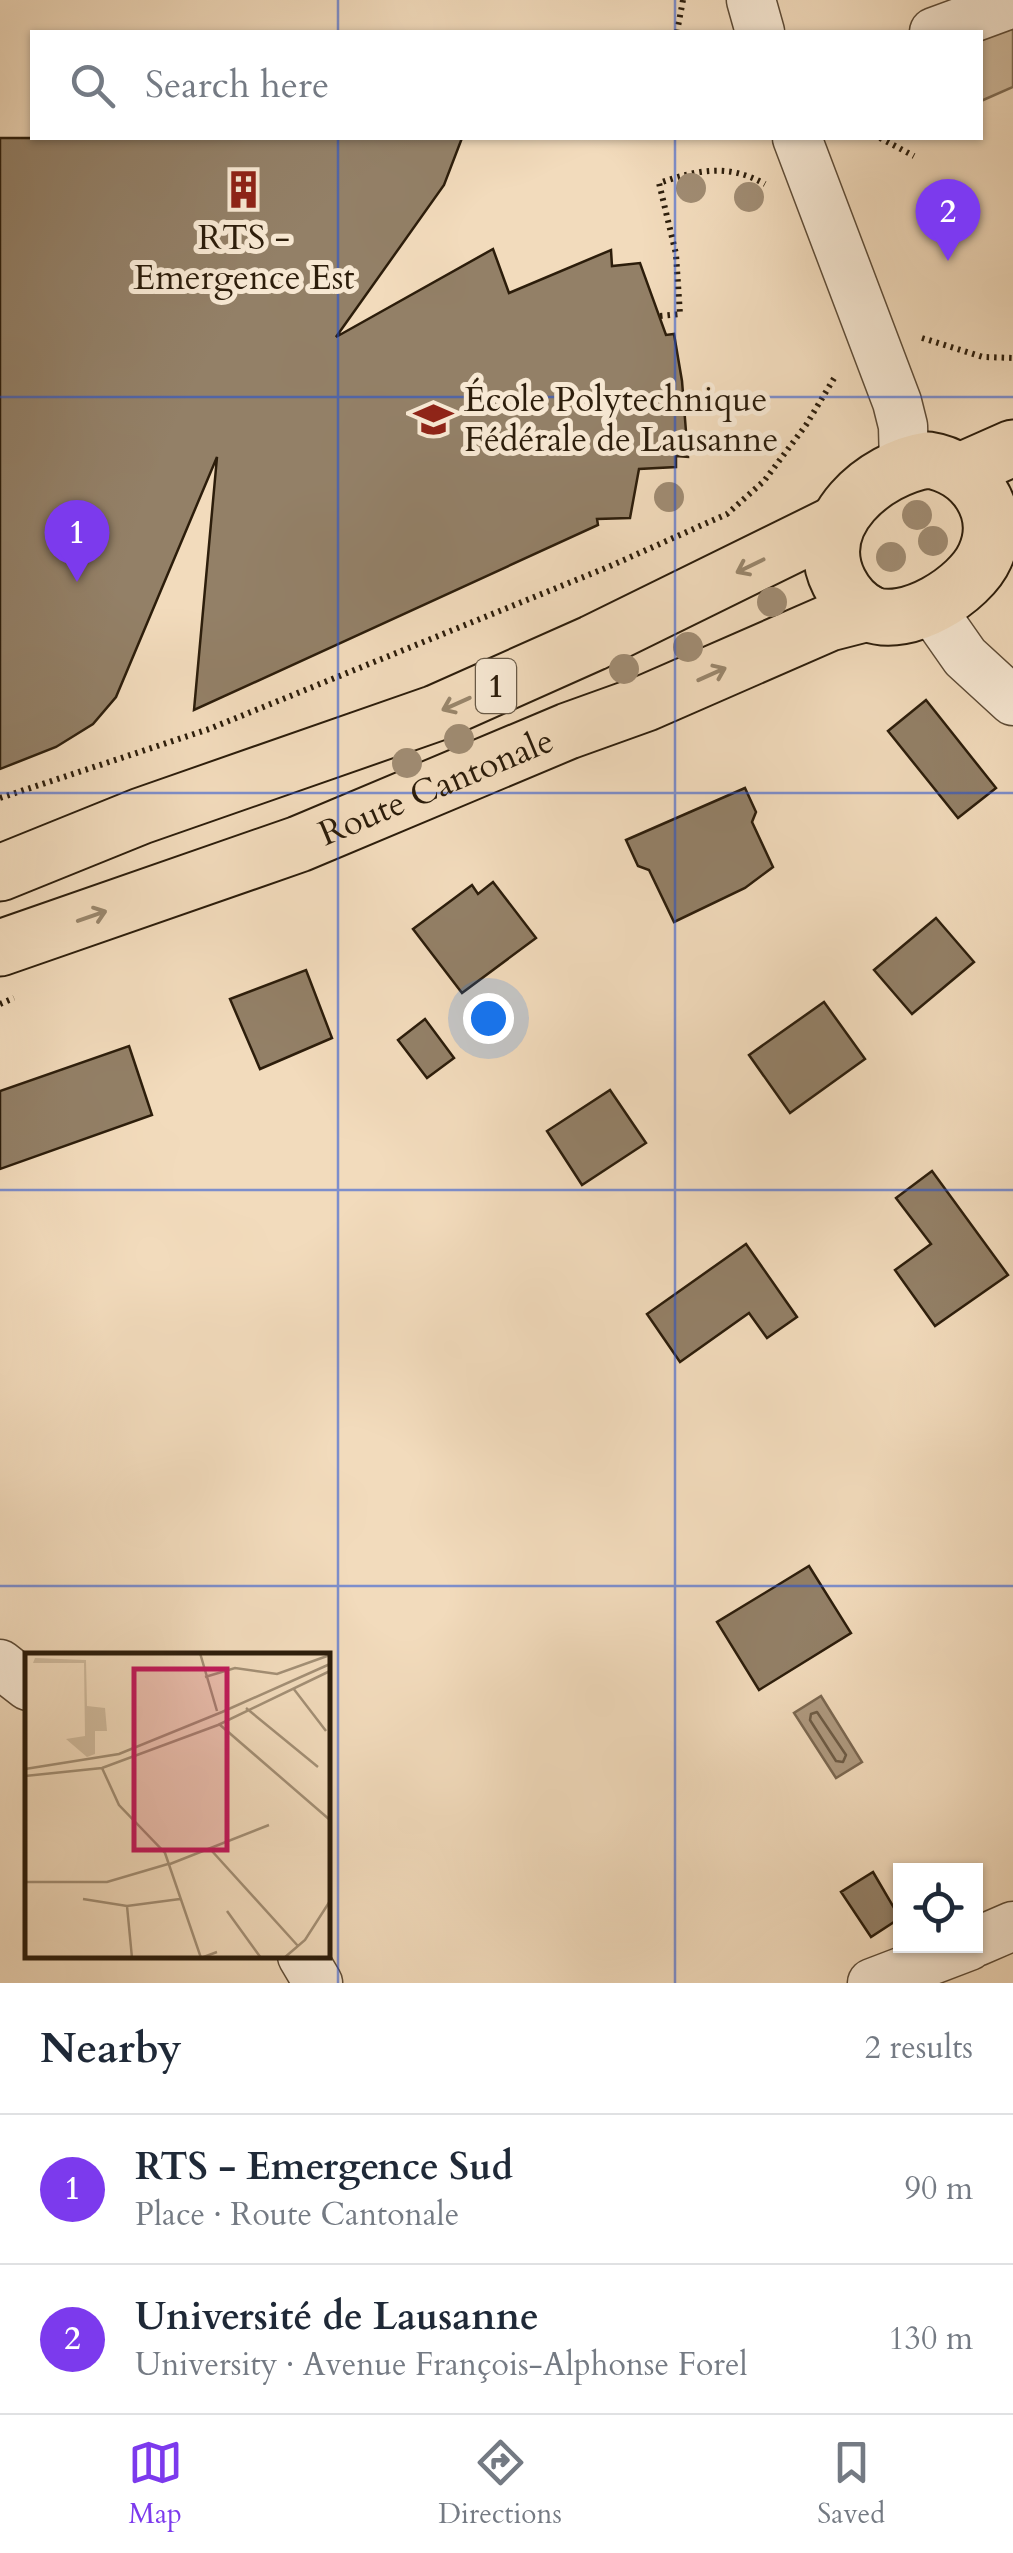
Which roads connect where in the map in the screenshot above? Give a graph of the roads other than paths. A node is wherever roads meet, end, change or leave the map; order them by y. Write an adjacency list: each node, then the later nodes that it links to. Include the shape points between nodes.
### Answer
1 (750, 0): 3 (street)
2 (1013, 3): 4 (street)
3 (759, 30)
4 (939, 30)
5 (798, 140): 7 (street, via 898,402)
6 (1013, 448): 8 (main road)
7 (904, 464): 8 (main road, via 928,460); 9 (main road, via 880,476)
8 (961, 471): 10 (main road, via 988,506)
9 (837, 523): 12 (main road, via 831,567 846,596); 14 (main road, Route Cantonale / 1, one-way to 14, via 436,713)
10 (998, 551): 11 (main road)
11 (930, 607): 12 (main road, via 890,620); 13 (street, via 965,657)
12 (868, 613): 15 (main road, Route Cantonale / 1, one-way to 12, via 300,844 829,622)
13 (1013, 701)
14 (0, 872)
15 (0, 948)
16 (0, 1664): 17 (street)
17 (25, 1684)
18 (1013, 1926): 19 (street)
19 (983, 1939)
20 (950, 1953): 23 (street)
21 (303, 1958): 22 (street)
22 (318, 1983)
23 (872, 1983)

